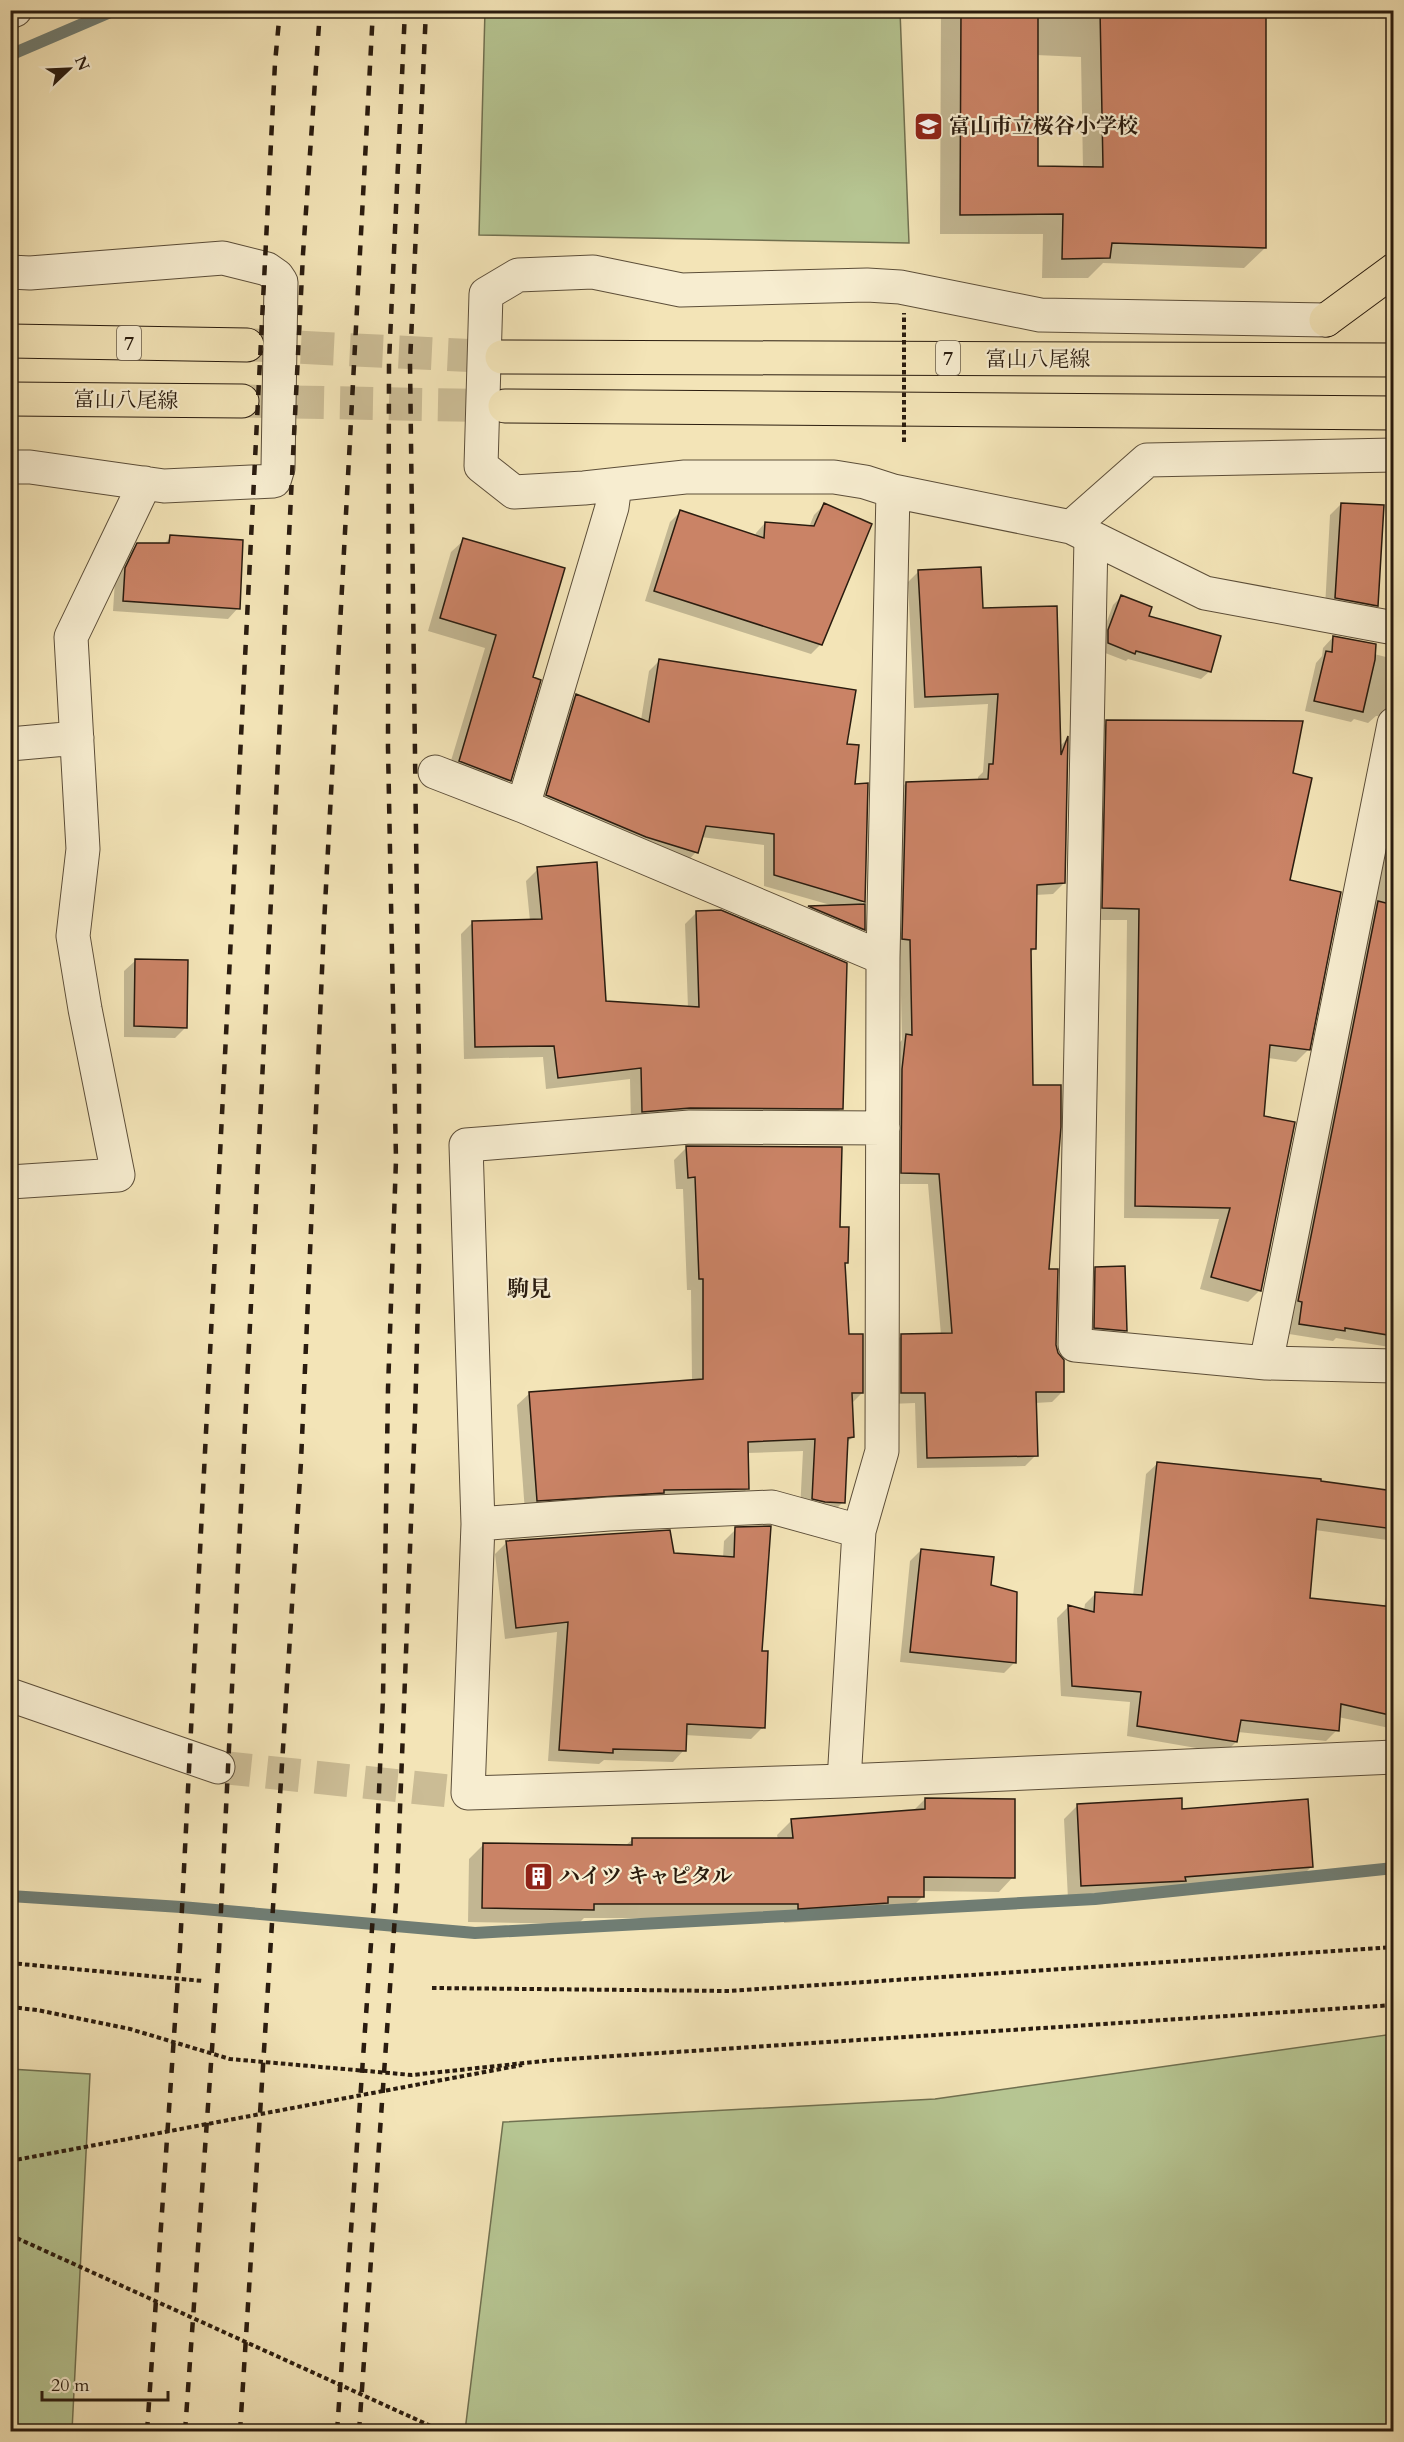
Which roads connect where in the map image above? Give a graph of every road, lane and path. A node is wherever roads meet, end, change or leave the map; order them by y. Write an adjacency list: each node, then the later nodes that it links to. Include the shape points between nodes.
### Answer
1 (15, 10): 2 (street)
2 (10, 12)
3 (1394, 270): 6 (main road)
4 (10, 272): 18 (street, via 223,258 267,269 281,282 278,468 274,481 164,486)
5 (904, 313): 15 (path, bridge)
6 (1326, 320): 19 (street, via 1041,315 900,287 681,290 593,272 518,275 486,294 481,466 514,492)
7 (10, 341): 8 (main road, 7)
8 (247, 345)
9 (502, 357): 10 (main road, 富山八尾線 / 7)
10 (1394, 360)
11 (10, 399): 12 (main road, 富山八尾線)
12 (242, 401)
13 (505, 406): 14 (main road)
14 (1394, 413)
15 (904, 442)
16 (1394, 455): 21 (street, via 1148,460)
17 (10, 467): 18 (street)
18 (145, 483): 24 (street, via 71,637)
19 (615, 485): 20 (street, via 685,477 834,477); 27 (street, via 612,507)
20 (893, 491): 21 (street); 28 (street)
21 (1081, 532): 22 (street, via 1205,593); 31 (street, via 1076,1345)
22 (1394, 628)
23 (1394, 724): 31 (street)
24 (77, 738): 25 (street); 30 (street, via 83,849 73,936 118,1175)
25 (10, 744)
26 (435, 772): 27 (street)
27 (524, 806): 28 (street)
28 (883, 958): 29 (street)
29 (883, 1128): 33 (street, via 690,1127 466,1145); 34 (street, via 882,1450)
30 (10, 1182)
31 (1266, 1363): 32 (street)
32 (1394, 1366)
33 (478, 1524): 34 (street, via 772,1507); 38 (street, via 468,1793)
34 (858, 1531): 38 (street)
35 (10, 1695): 37 (street)
36 (1394, 1757): 38 (street)
37 (218, 1767)
38 (844, 1781)
39 (1394, 1947): 42 (path, via 729,1991)
40 (10, 1963): 41 (path)
41 (203, 1981)
42 (432, 1988)
43 (1394, 2005): 45 (path)
44 (10, 2007): 45 (path, via 130,2030 230,2059 412,2075)
45 (553, 2060): 46 (path)
46 (10, 2161)
47 (10, 2235): 48 (path)
48 (444, 2432)

